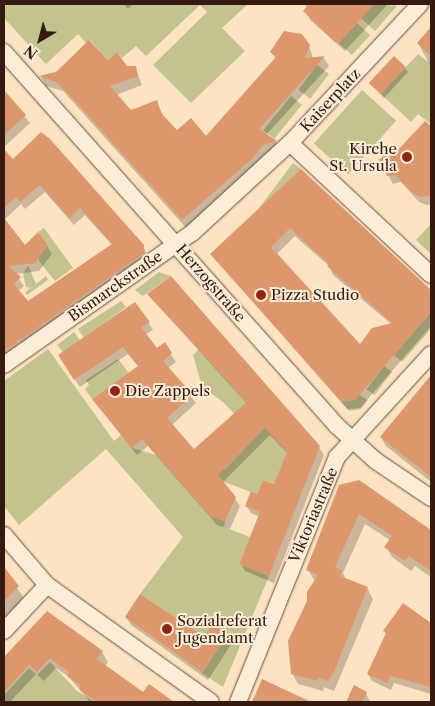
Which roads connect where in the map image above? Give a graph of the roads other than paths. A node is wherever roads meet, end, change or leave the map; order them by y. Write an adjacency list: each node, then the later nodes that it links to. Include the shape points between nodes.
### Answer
1 (420, 4): 3 (street, Kaiserplatz)
2 (4, 52): 4 (street, Herzogstraße)
3 (290, 143): 4 (street, Bismarckstraße, via 192,233); 5 (street, Kaiserplatz)
4 (175, 243): 7 (street, Bismarckstraße); 8 (street, Herzogstraße)
5 (431, 275)
6 (431, 354): 8 (street, Viktoriastraße)
7 (4, 365)
8 (352, 441): 9 (street, Herzogstraße); 14 (street, Viktoriastraße, via 337,457 328,474)
9 (431, 498)
10 (4, 535): 11 (street)
11 (47, 584): 12 (street); 13 (street)
12 (4, 631)
13 (211, 702)
14 (238, 702)

